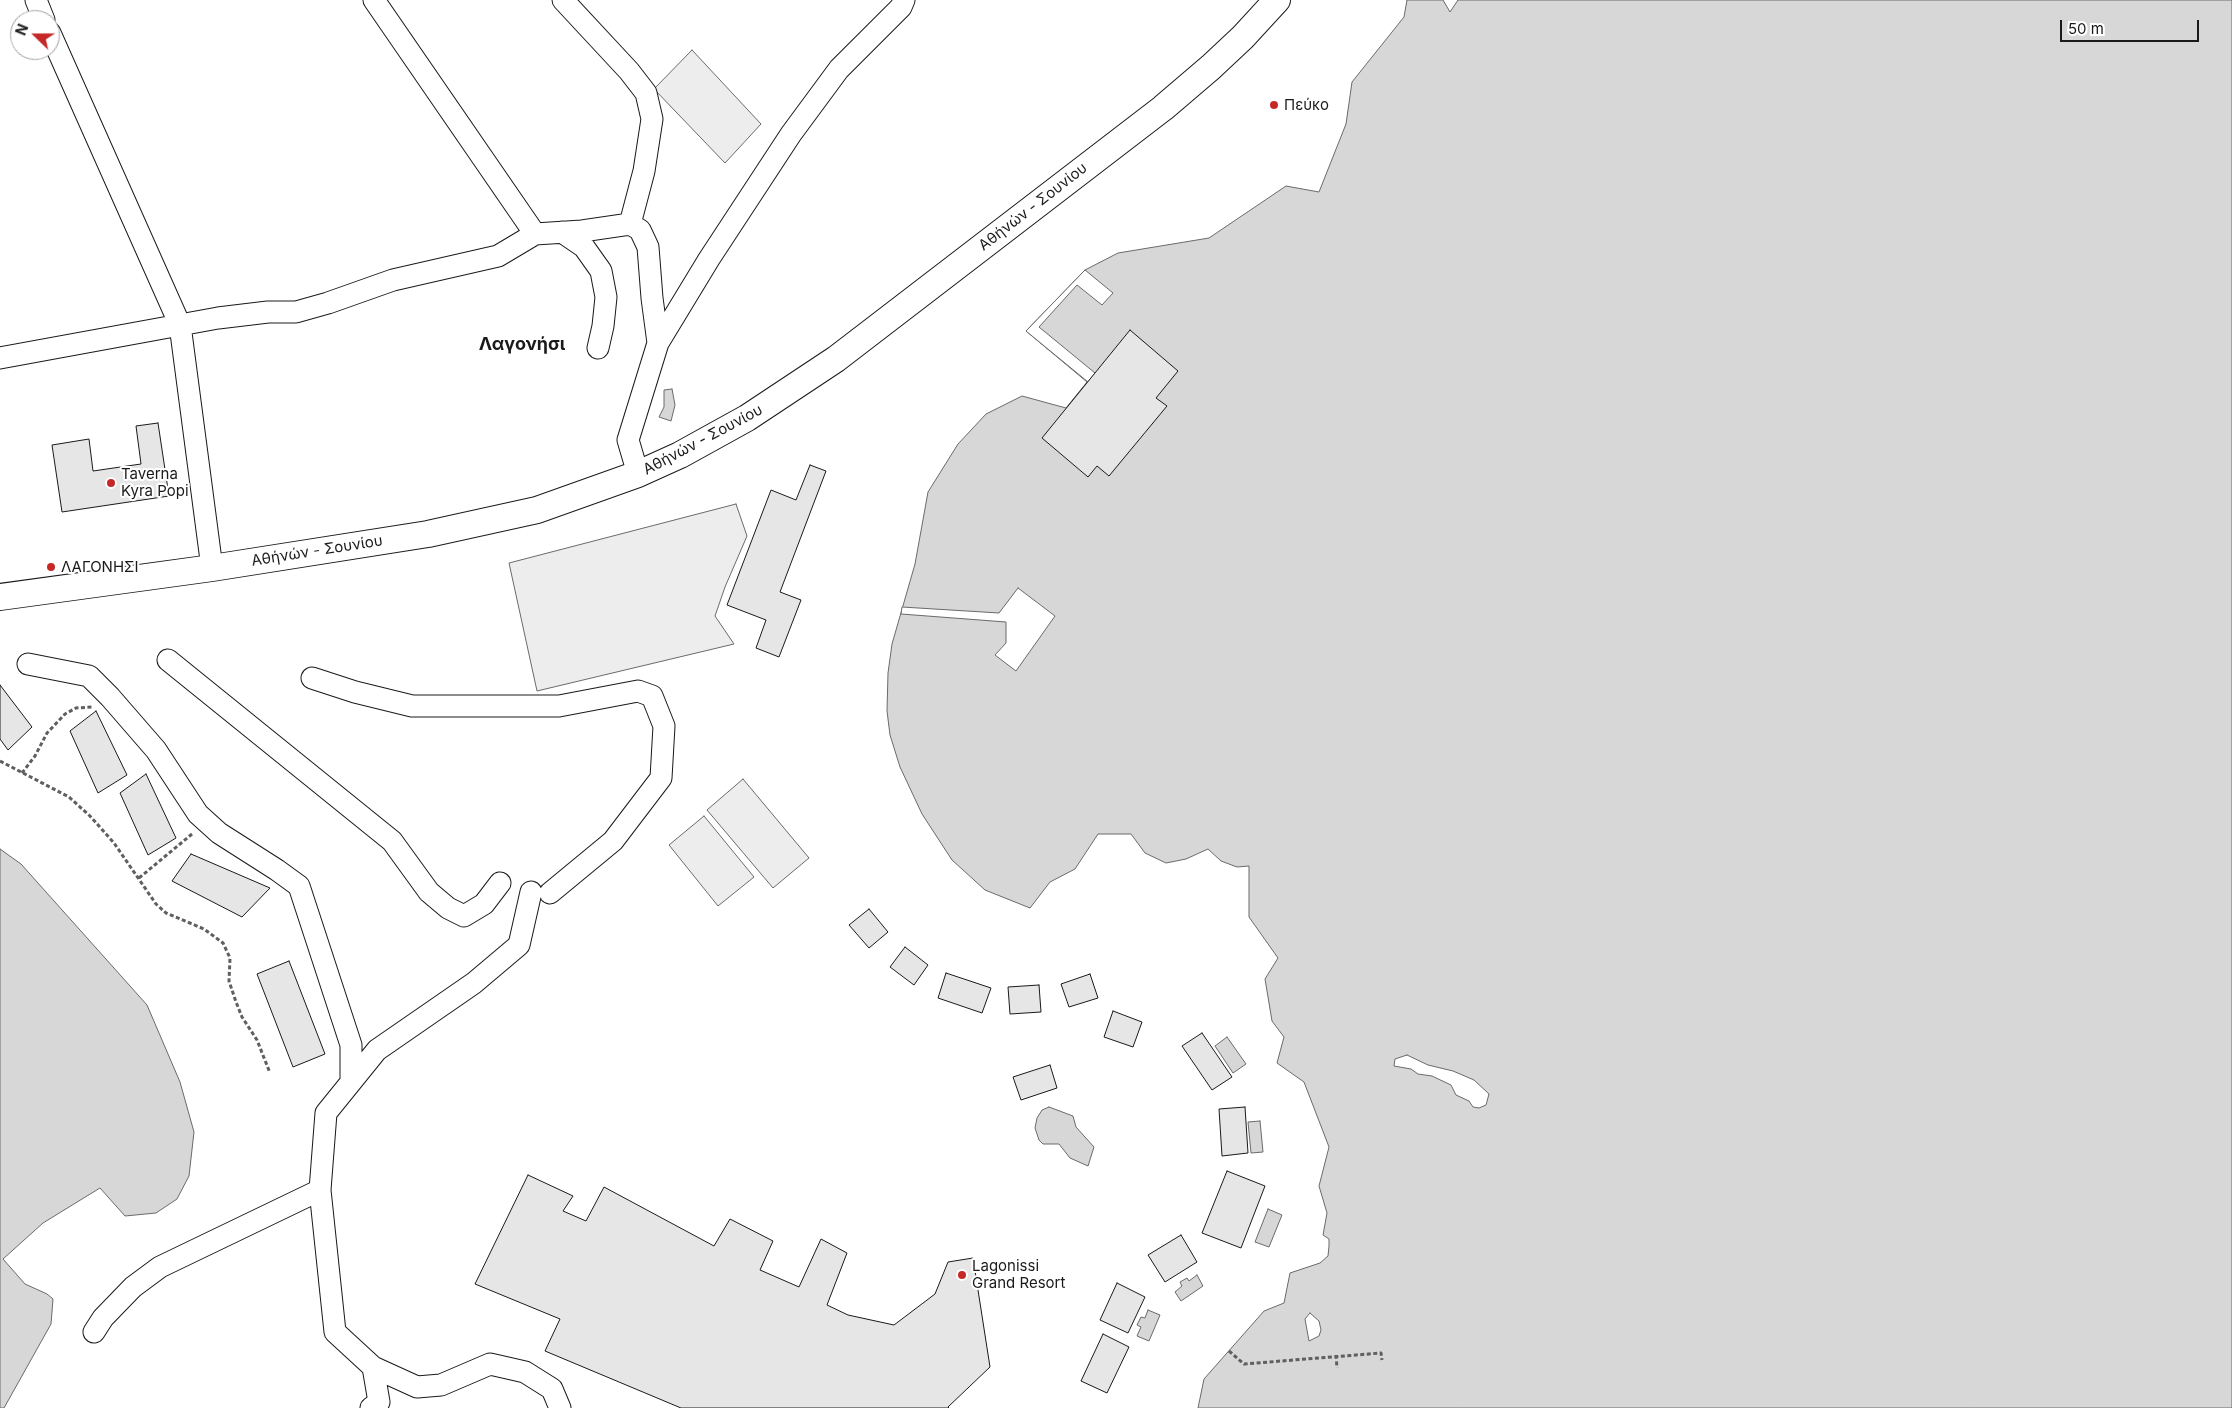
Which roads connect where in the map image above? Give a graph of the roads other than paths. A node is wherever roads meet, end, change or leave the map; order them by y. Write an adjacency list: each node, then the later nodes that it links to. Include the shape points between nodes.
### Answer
1 (374, 0): 8 (street)
2 (563, 0): 6 (street, via 646,93 652,119 644,171)
3 (904, 0): 10 (street, via 901,7 839,69 791,134)
4 (1277, 0): 13 (main road, Αθήνών - Σουνίου, via 1217,61 1163,108 836,359 747,418)
5 (60, 56): 9 (street)
6 (630, 224): 7 (street); 10 (street, via 640,230 648,247)
7 (562, 232): 8 (street); 11 (street, via 584,247 601,271 606,297)
8 (535, 234): 9 (street, via 498,256 393,280 296,312 268,312)
9 (180, 326): 12 (street); 14 (street)
10 (658, 343): 13 (street, via 628,440)
11 (598, 348)
12 (0, 358)
13 (638, 474): 14 (main road, Αθήνών - Σουνίου, via 538,510 480,523)
14 (212, 568): 15 (main road, Αθήνών - Σουνίου)
15 (0, 597)
16 (168, 660): 19 (street, via 392,841 429,892 448,908 464,916 484,904)
17 (28, 664): 20 (street, via 89,676 156,750 198,814 219,833 299,886 352,1045)
18 (312, 678): 20 (street, via 412,706 559,706 638,691 652,696 664,726 660,778 613,841 541,892 520,945 474,983 377,1050)
19 (500, 883)
20 (351, 1082): 21 (street, via 326,1113)
21 (320, 1190): 22 (street, via 160,1267 133,1287); 23 (street, via 334,1332)
22 (94, 1332)
23 (373, 1368): 24 (street, via 379,1402); 25 (street, via 417,1386 441,1386 490,1364 525,1372 552,1389)
24 (371, 1408)
25 (560, 1408)

